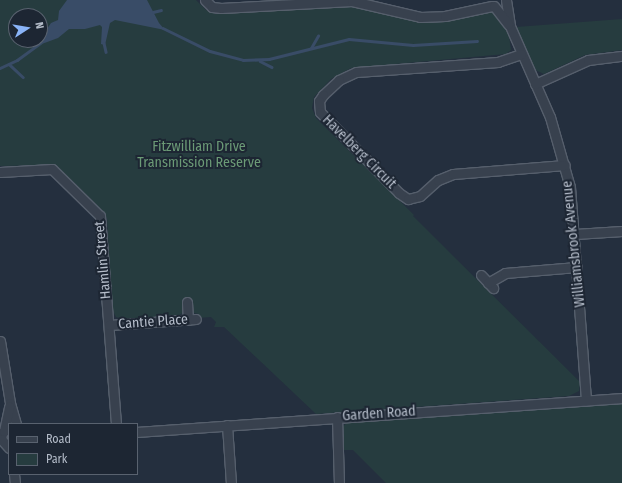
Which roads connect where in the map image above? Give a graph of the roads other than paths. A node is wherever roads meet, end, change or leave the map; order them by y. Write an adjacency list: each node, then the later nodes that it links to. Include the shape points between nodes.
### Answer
1 (205, 0): 2 (street, via 212,6 221,8)
2 (337, 0): 6 (street, via 366,3 420,17 445,16)
3 (479, 0): 6 (street)
4 (506, 0): 5 (street, via 500,5); 7 (street, Williamsbrook Avenue)
5 (490, 4): 6 (street); 7 (street, Williamsbrook Avenue)
6 (464, 11)
7 (510, 26): 8 (street, Williamsbrook Avenue)
8 (521, 54): 10 (street, Williamsbrook Avenue); 11 (street, Havelberg Circuit, via 492,62 356,72 338,80 323,96 319,101 320,112 399,193 408,199 420,196 438,180 453,174)
9 (622, 56): 10 (street, via 588,60)
10 (535, 84): 11 (street, Williamsbrook Avenue, via 550,117)
11 (565, 165): 14 (street, Williamsbrook Avenue)
12 (0, 172): 18 (street, Hamlin Street, via 52,169 98,213 102,226)
13 (622, 230): 14 (street)
14 (575, 234): 15 (street, Williamsbrook Avenue)
15 (577, 267): 16 (street, via 505,273 491,285); 21 (street, Williamsbrook Avenue)
16 (481, 275)
17 (187, 302): 18 (street, Cantie Place, via 192,319)
18 (109, 325): 25 (street, Hamlin Street)
19 (0, 341): 22 (street)
20 (622, 398): 21 (street, Garden Road)
21 (586, 400): 23 (street, Garden Road)
22 (10, 403): 24 (street); 27 (street)
23 (334, 418): 26 (street, Garden Road); 31 (street, via 338,440 336,446)
24 (16, 423)
25 (116, 423)
26 (227, 425): 28 (street, Garden Road); 30 (street)
27 (4, 432): 29 (street, via 1,439)
28 (138, 432)
29 (6, 448)
30 (231, 483)
31 (339, 483)

